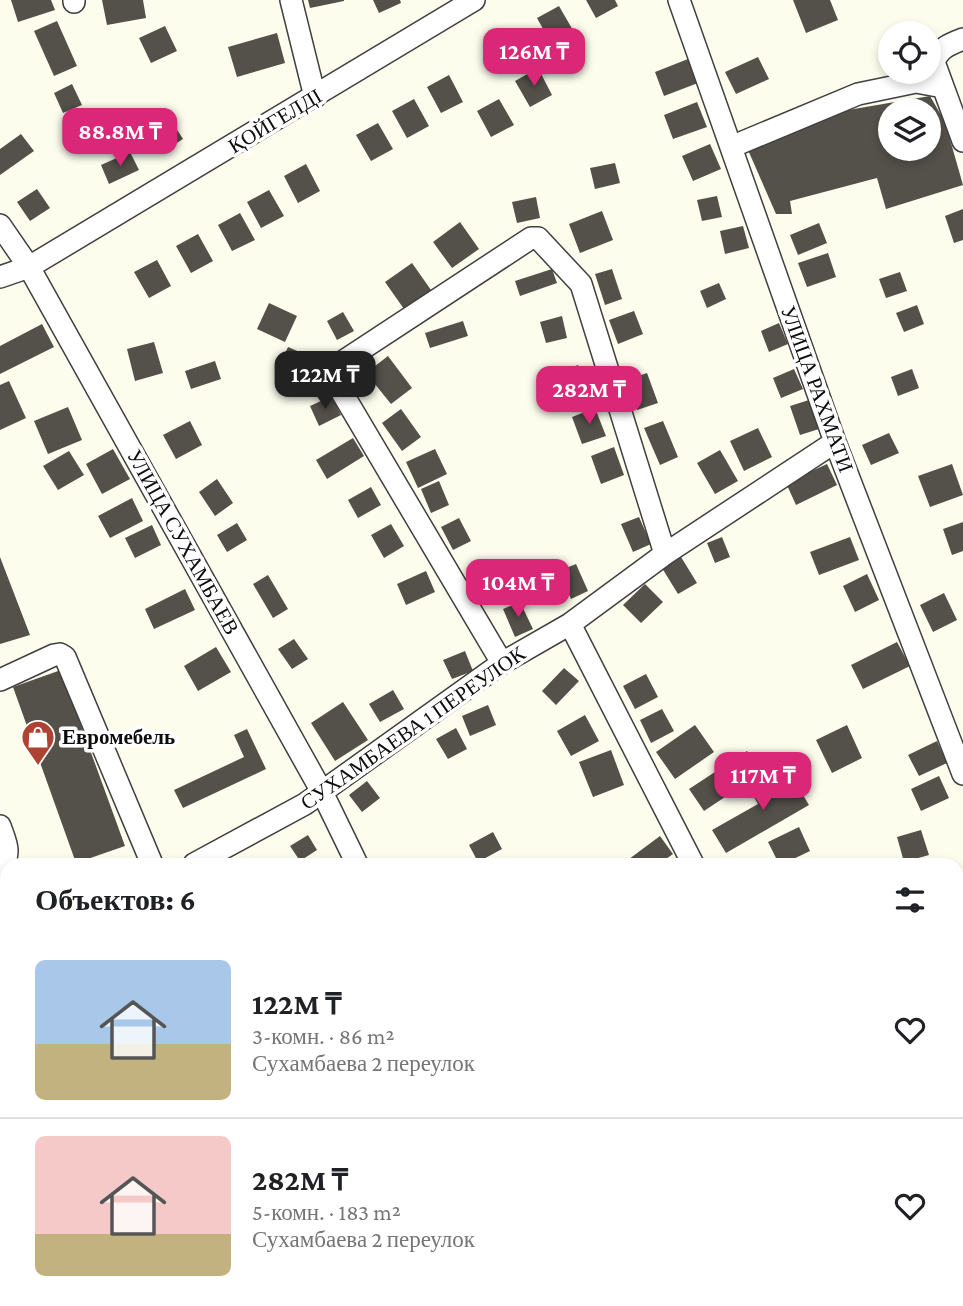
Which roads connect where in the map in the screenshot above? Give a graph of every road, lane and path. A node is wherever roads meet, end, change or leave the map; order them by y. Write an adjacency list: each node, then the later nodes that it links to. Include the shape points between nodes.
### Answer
1 (292, 0): 6 (street)
2 (474, 0): 6 (street, ҚОЙГЕЛДІ)
3 (679, 0): 8 (street, УЛИЦА РАХМАТИ)
4 (963, 39): 5 (street, via 936,54 934,62)
5 (943, 87): 7 (street); 8 (street, via 915,82 858,94)
6 (315, 97): 10 (street, ҚОЙГЕЛДІ)
7 (963, 141)
8 (731, 147): 12 (street, УЛИЦА РАХМАТИ)
9 (0, 225): 10 (street, УЛИЦА СУХАМБАЕВ)
10 (29, 267): 11 (street, ҚОЙГЕЛДІ); 18 (street, УЛИЦА СУХАМБАЕВ)
11 (0, 277)
12 (835, 442): 13 (street, СУХАМБАЕВА 1 ПЕРЕУЛОК); 17 (street, УЛИЦА РАХМАТИ)
13 (665, 554): 14 (street, СУХАМБАЕВА 1 ПЕРЕУЛОК); 15 (street, via 581,284 538,238 531,238 330,370)
14 (570, 624): 15 (street, СУХАМБАЕВА 1 ПЕРЕУЛОК); 24 (street)
15 (502, 663): 18 (street, СУХАМБАЕВА 1 ПЕРЕУЛОК)
16 (0, 680): 21 (street, via 54,655 65,657)
17 (963, 774)
18 (322, 792): 22 (street, СУХАМБАЕВА 1 ПЕРЕУЛОК); 23 (street, УЛИЦА СУХАМБАЕВ)
19 (0, 826): 20 (street)
20 (7, 858)
21 (149, 858)
22 (205, 858)
23 (354, 858)
24 (690, 858)

